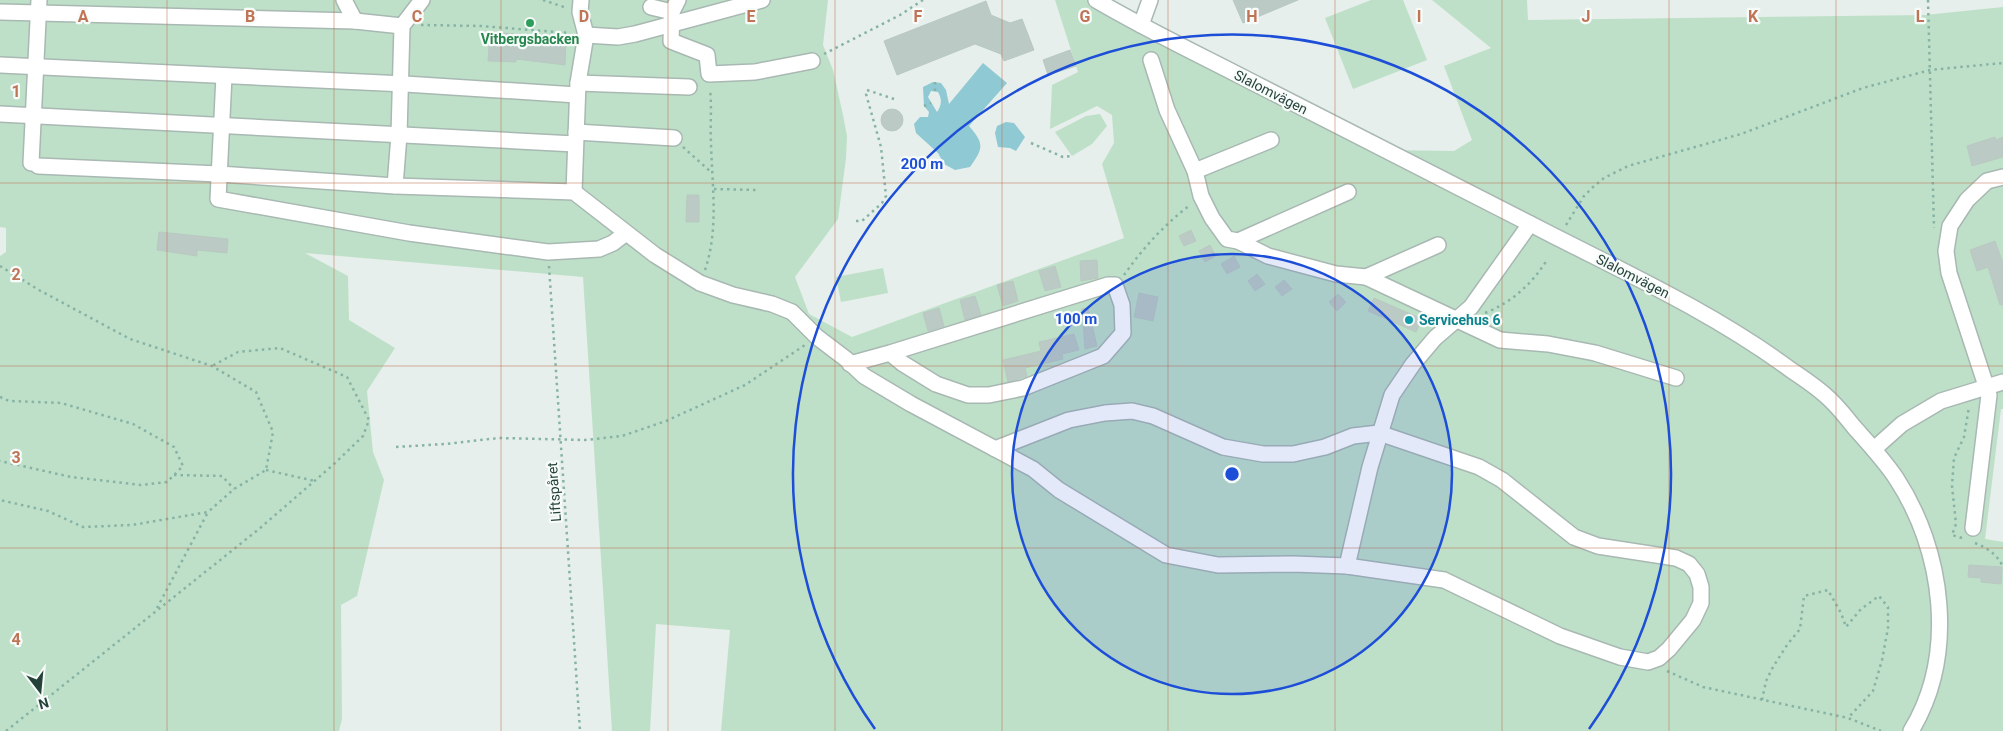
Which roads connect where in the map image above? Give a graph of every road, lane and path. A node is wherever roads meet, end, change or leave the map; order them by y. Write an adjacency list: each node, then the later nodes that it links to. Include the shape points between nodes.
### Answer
1 (344, 0): 14 (street)
2 (422, 0): 16 (street)
3 (543, 0): 10 (path)
4 (762, 0): 13 (street)
5 (923, 0): 18 (path)
6 (1096, 0): 15 (street, Slalomvägen)
7 (1150, 0): 15 (street)
8 (1928, 0): 24 (path)
9 (39, 6): 12 (street); 14 (street); 23 (street)
10 (581, 6): 17 (street)
11 (651, 7): 13 (street)
12 (0, 12)
13 (673, 12): 17 (street, via 650,31 618,37); 25 (street, via 671,41 707,55)
14 (356, 21): 16 (street)
15 (1141, 24): 55 (street, Slalomvägen)
16 (402, 26): 17 (path, via 462,25); 28 (street)
17 (586, 35): 30 (street)
18 (835, 48)
19 (1151, 60): 44 (street, via 1168,110)
20 (812, 61): 25 (street, via 755,72)
21 (2003, 63): 24 (path)
22 (0, 65): 23 (street)
23 (36, 67): 26 (street); 36 (street)
24 (1930, 70): 56 (path, via 1863,88 1741,134 1628,166 1604,178 1584,196); 58 (path)
25 (709, 74): 45 (path)
26 (224, 76): 28 (street); 37 (street)
27 (935, 82): 31 (path)
28 (399, 84): 30 (street); 38 (street)
29 (689, 87): 30 (street)
30 (577, 89): 39 (street)
31 (935, 91)
32 (894, 99): 54 (path, via 867,90 882,146 886,196 862,221)
33 (931, 103): 34 (path)
34 (924, 106)
35 (0, 114): 36 (street)
36 (33, 115): 37 (street); 46 (street, via 35,164)
37 (221, 125): 38 (street); 46 (street)
38 (399, 135): 39 (street); 48 (street)
39 (576, 138): 40 (street); 51 (street)
40 (674, 138): 45 (path)
41 (1271, 140): 44 (street)
42 (1031, 143): 43 (path, via 1063,158)
43 (1072, 156)
44 (1195, 170): 53 (street)
45 (712, 173): 49 (path)
46 (219, 174): 48 (street); 61 (street, via 218,199 409,233)
47 (2003, 177): 75 (street, via 1987,181 1967,200 1950,226 1946,251 1949,273)
48 (394, 186): 51 (street)
49 (714, 189): 50 (path); 65 (path, via 713,241)
50 (758, 190)
51 (574, 192): 57 (street)
52 (1348, 192): 59 (street)
53 (1201, 196): 59 (street, via 1227,239); 66 (path, via 1171,220 1140,252)
54 (856, 221)
55 (1530, 224): 68 (street, via 1471,307); 82 (street, Slalomvägen, via 1673,296 1772,355 1827,396)
56 (1564, 228)
57 (626, 233): 61 (street, via 599,249); 65 (street)
58 (1934, 235)
59 (1238, 241): 64 (street, via 1268,256 1336,274)
60 (1438, 245): 64 (street)
61 (548, 252): 79 (path, Liftspåret)
62 (1546, 260): 67 (path, via 1521,293)
63 (0, 266): 72 (path, via 130,339)
64 (1366, 277): 68 (street)
65 (700, 282): 69 (street, via 792,312)
66 (1115, 285): 70 (street); 70 (street, via 1122,305 1124,327 1116,342 1103,356 1023,388 989,395 968,395 936,384)
67 (1500, 307)
68 (1455, 320): 73 (street, via 1500,340 1548,344 1596,354); 78 (street, via 1413,364 1392,395)
69 (817, 337): 71 (street); 79 (path, via 745,385 666,422 622,436)
70 (890, 353): 71 (street)
71 (850, 364): 81 (street, via 881,387)
72 (212, 366): 84 (path, via 256,392 273,432); 86 (path, via 238,352 280,348 347,377 369,420 363,436)
73 (1676, 378)
74 (2003, 382): 75 (street)
75 (1986, 387): 82 (street, via 1941,401 1902,424); 90 (street, via 1988,406)
76 (0, 397): 85 (path, via 9,401 61,403 133,424 174,447 183,466)
77 (1962, 406): 90 (path, via 1970,402 1964,437 1954,458 1952,486 1956,524 1952,535)
78 (1379, 433): 81 (street, via 1353,436 1293,454 1263,454 1223,447 1153,416 1132,411 1069,420); 91 (street); 94 (street, via 1479,467 1502,480 1574,537 1598,546 1676,558 1689,564 1701,587 1701,603 1693,620 1669,649)
79 (560, 440): 80 (path, via 499,438); 99 (path, Liftspåret)
80 (396, 447)
81 (995, 449): 91 (street, via 1033,468 1059,490 1166,555 1218,566)
82 (1874, 449): 97 (street, Slalomvägen, via 1912,508 1928,549 1936,584 1940,636 1938,662 1924,710)
83 (0, 461): 85 (path, via 72,476 141,485 167,482)
84 (266, 470): 86 (path); 87 (path)
85 (174, 475): 87 (path, via 222,476)
86 (315, 481): 93 (path)
87 (234, 490): 89 (path)
88 (0, 500): 89 (path, via 48,511 84,527 132,525)
89 (208, 512): 93 (path)
90 (1971, 536): 92 (path, via 2000,560)
91 (1347, 566): 94 (street, via 1444,580 1560,636 1620,657)
92 (2003, 567)
93 (156, 611): 98 (path)
94 (1648, 662): 95 (path, via 1704,687)
95 (1762, 700): 96 (path); 96 (path, via 1766,681 1800,628 1804,596 1828,590 1846,627 1861,609 1879,596 1888,607 1882,660 1873,691)
96 (1848, 718): 100 (path)
97 (1913, 729)
98 (6, 731)
99 (580, 731)
100 (1881, 731)

